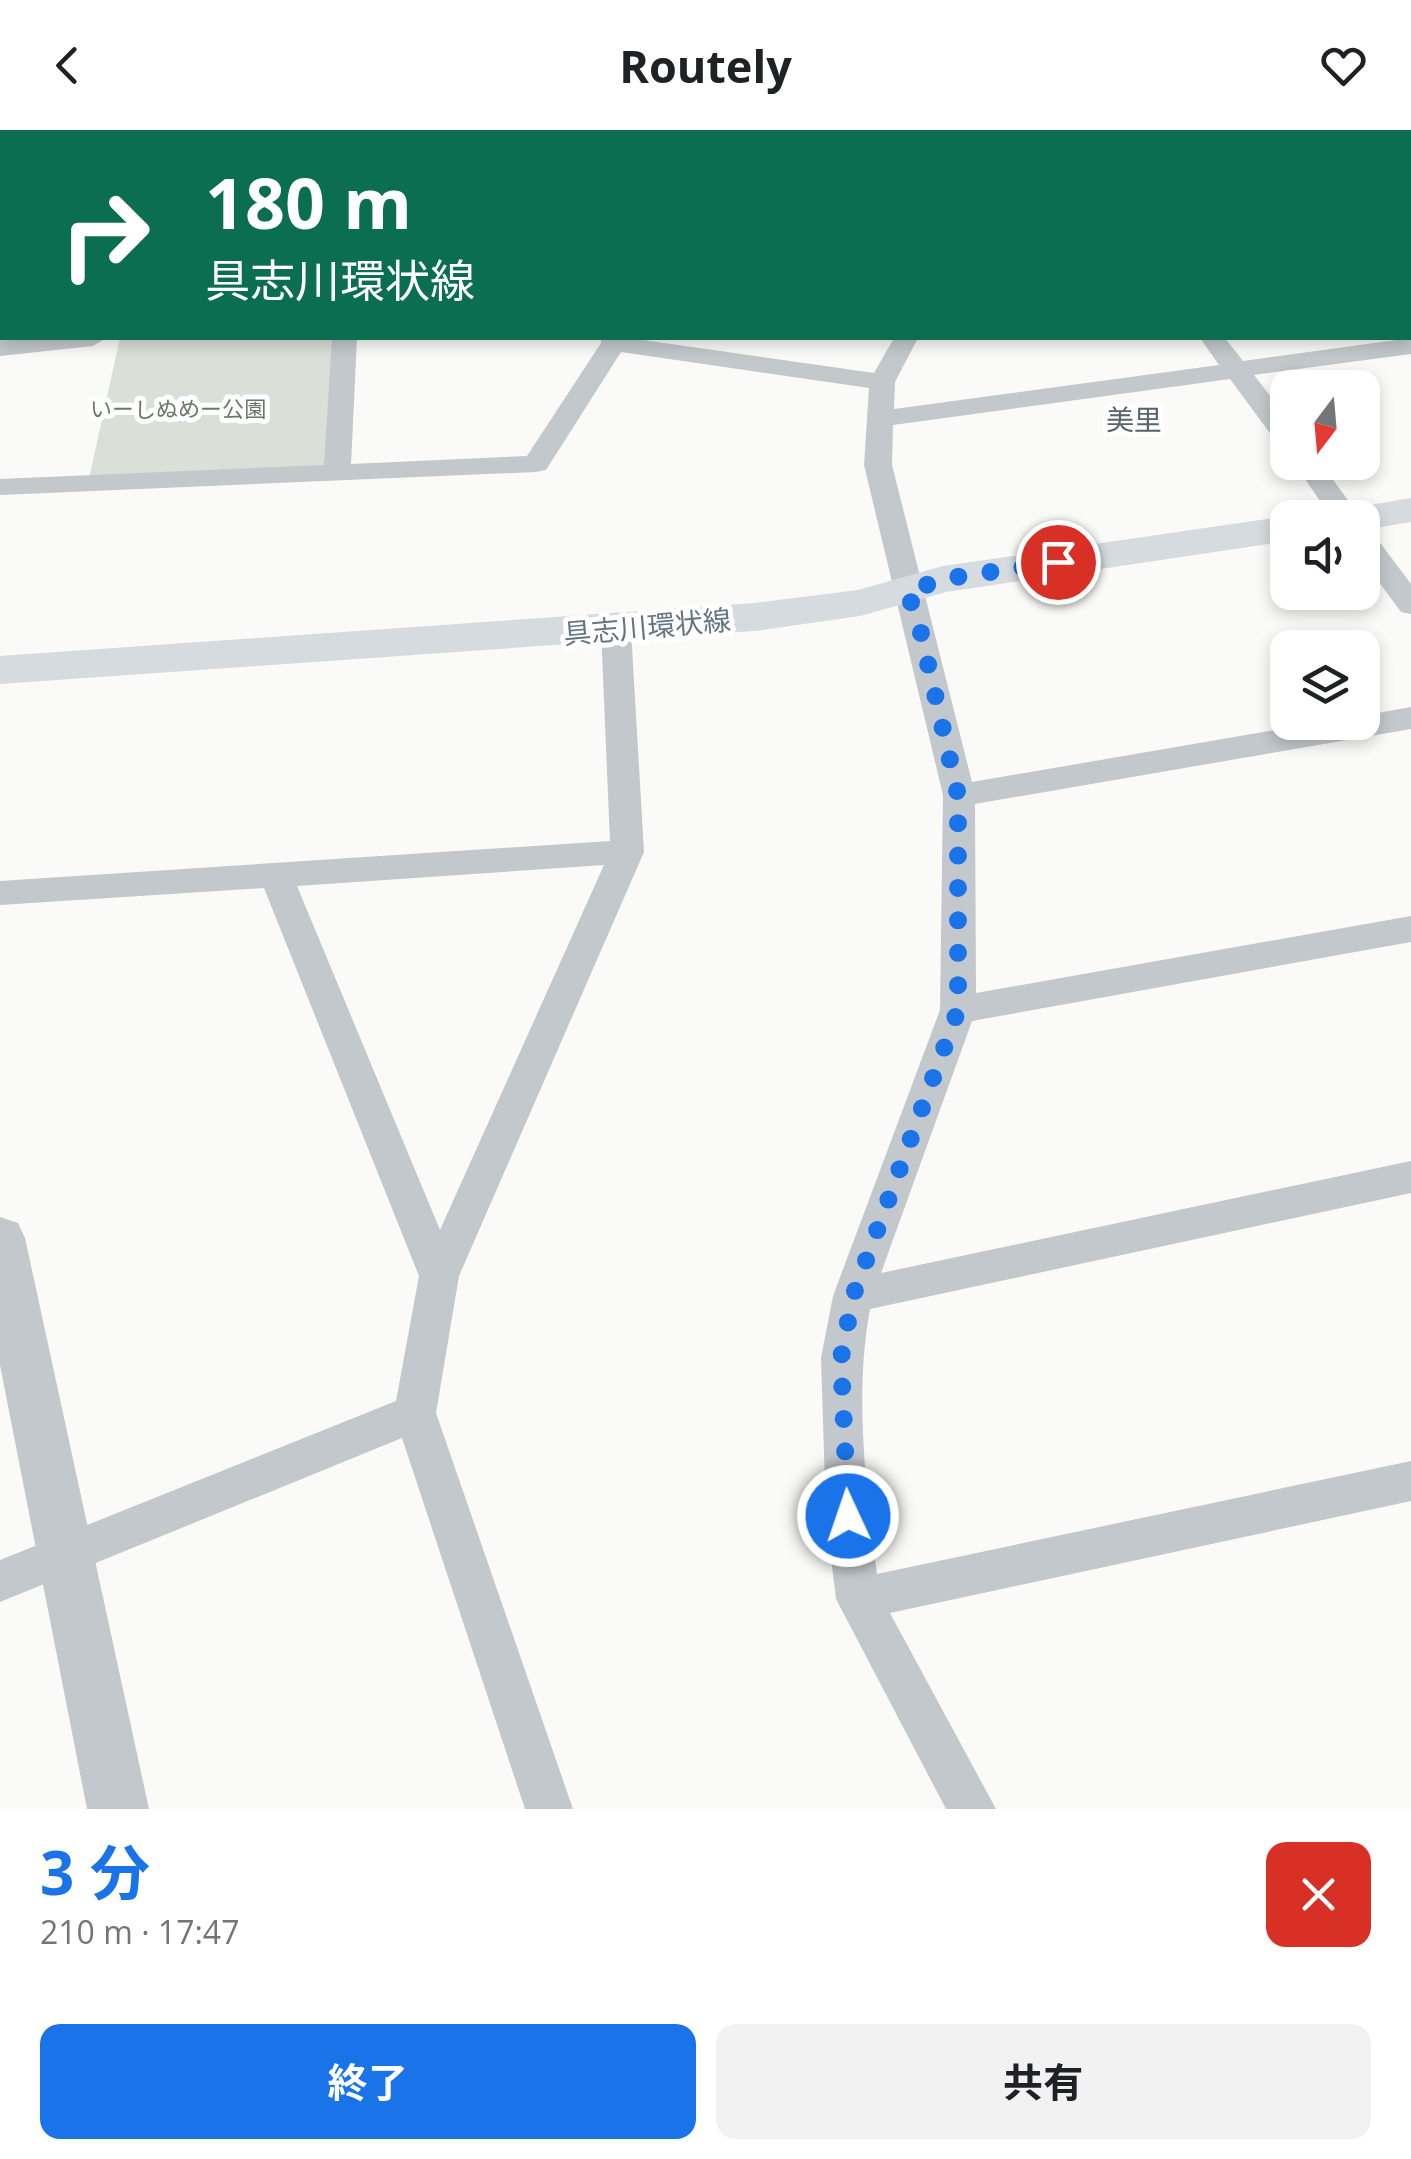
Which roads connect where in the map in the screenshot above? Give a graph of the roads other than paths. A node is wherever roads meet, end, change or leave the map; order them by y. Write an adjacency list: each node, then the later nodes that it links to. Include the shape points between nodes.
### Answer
1 (74, 340): 7 (street)
2 (344, 340): 12 (street)
3 (614, 340): 9 (street); 12 (street, via 536,464)
4 (905, 340): 9 (street)
5 (1214, 340): 8 (street)
6 (1411, 346): 8 (street)
7 (0, 348)
8 (1237, 371): 10 (street); 11 (street)
9 (882, 382): 11 (street)
10 (1270, 414)
11 (880, 419): 18 (street, via 878,464)
12 (338, 472): 13 (street)
13 (0, 487)
14 (1411, 510): 15 (main road)
15 (1380, 515)
16 (1270, 531): 18 (main road, 具志川環状線, via 943,579)
17 (1380, 563): 19 (street)
18 (907, 592): 20 (main road, 具志川環状線, via 825,608); 23 (street)
19 (1411, 606)
20 (616, 630): 21 (main road, 具志川環状線); 24 (street)
21 (0, 670)
22 (1411, 718): 23 (street)
23 (958, 795): 28 (street)
24 (626, 852): 25 (street); 31 (street)
25 (276, 876): 26 (street); 31 (street)
26 (0, 893)
27 (1411, 929): 28 (street)
28 (958, 1010): 32 (street)
29 (1411, 1177): 32 (street)
30 (0, 1238): 35 (street)
31 (439, 1276): 33 (street)
32 (853, 1296): 37 (street, via 841,1358)
33 (415, 1412): 35 (street); 39 (street)
34 (1411, 1481): 37 (street)
35 (65, 1558): 36 (street); 38 (street)
36 (0, 1581)
37 (858, 1600): 40 (street)
38 (118, 1809)
39 (549, 1809)
40 (972, 1809)

